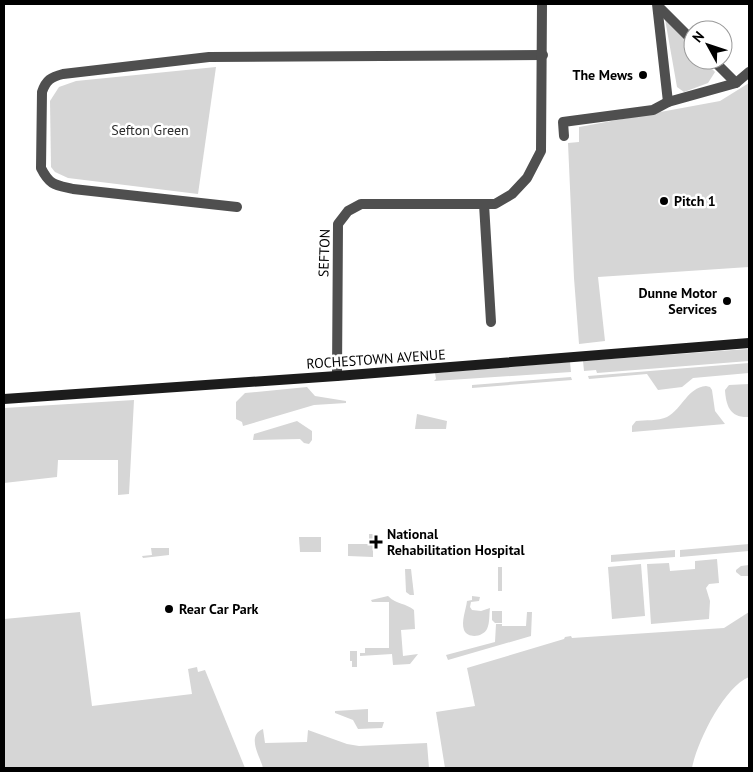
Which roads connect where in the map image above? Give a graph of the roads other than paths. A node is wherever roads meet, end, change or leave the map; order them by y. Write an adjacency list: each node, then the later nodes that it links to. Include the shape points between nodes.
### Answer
1 (542, 4): 4 (street, SEFTON)
2 (658, 5): 3 (street); 8 (street)
3 (683, 30)
4 (543, 55): 10 (street, SEFTON, via 541,152 527,178 512,194 495,204); 11 (street, via 209,58 63,74 47,80 42,92 42,168 52,184)
5 (723, 70): 7 (street)
6 (749, 72): 7 (street)
7 (736, 83): 8 (street)
8 (668, 102): 9 (street, via 653,110 563,122)
9 (564, 136)
10 (484, 204): 12 (street); 14 (street, SEFTON, via 361,204 348,211 338,224)
11 (237, 207)
12 (491, 322)
13 (749, 343): 14 (main road, ROCHESTOWN AVENUE)
14 (337, 376): 15 (main road, ROCHESTOWN AVENUE)
15 (4, 399)

